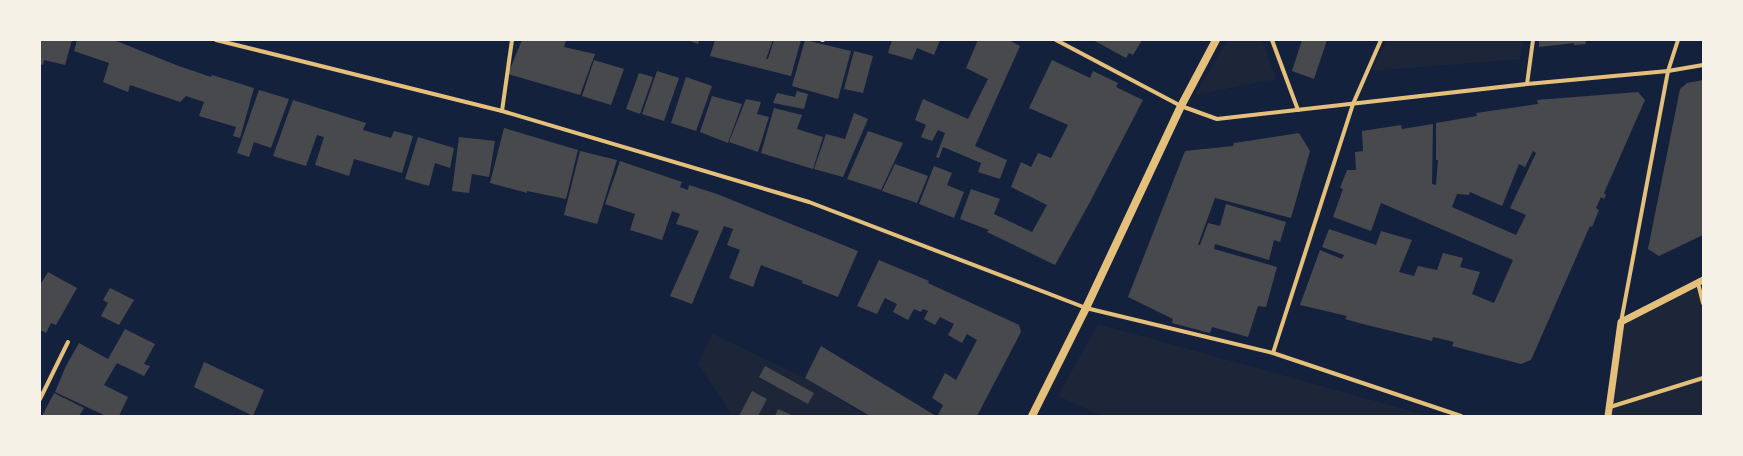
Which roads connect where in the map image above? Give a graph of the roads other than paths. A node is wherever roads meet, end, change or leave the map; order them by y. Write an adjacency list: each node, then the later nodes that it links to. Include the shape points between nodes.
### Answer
1 (216, 40): 15 (street)
2 (512, 40): 15 (street)
3 (1056, 40): 13 (street)
4 (1216, 40): 13 (main road)
5 (1272, 40): 14 (street)
6 (1381, 40): 12 (street)
7 (1533, 40): 11 (street)
8 (1678, 40): 10 (street)
9 (1703, 65): 10 (street)
10 (1668, 71): 11 (street); 19 (street)
11 (1527, 84): 12 (street)
12 (1353, 104): 14 (street); 21 (street)
13 (1181, 106): 14 (street, via 1217,119); 18 (main road)
14 (1298, 110)
15 (502, 111): 18 (street, via 809,202)
16 (1700, 281): 17 (street); 19 (street)
17 (1703, 303)
18 (1086, 308): 21 (street); 25 (main road)
19 (1621, 322): 24 (street)
20 (68, 342): 23 (street)
21 (1273, 353): 26 (street)
22 (1703, 378): 24 (street)
23 (40, 399)
24 (1610, 406): 27 (street)
25 (1032, 416)
26 (1461, 416)
27 (1608, 416)

